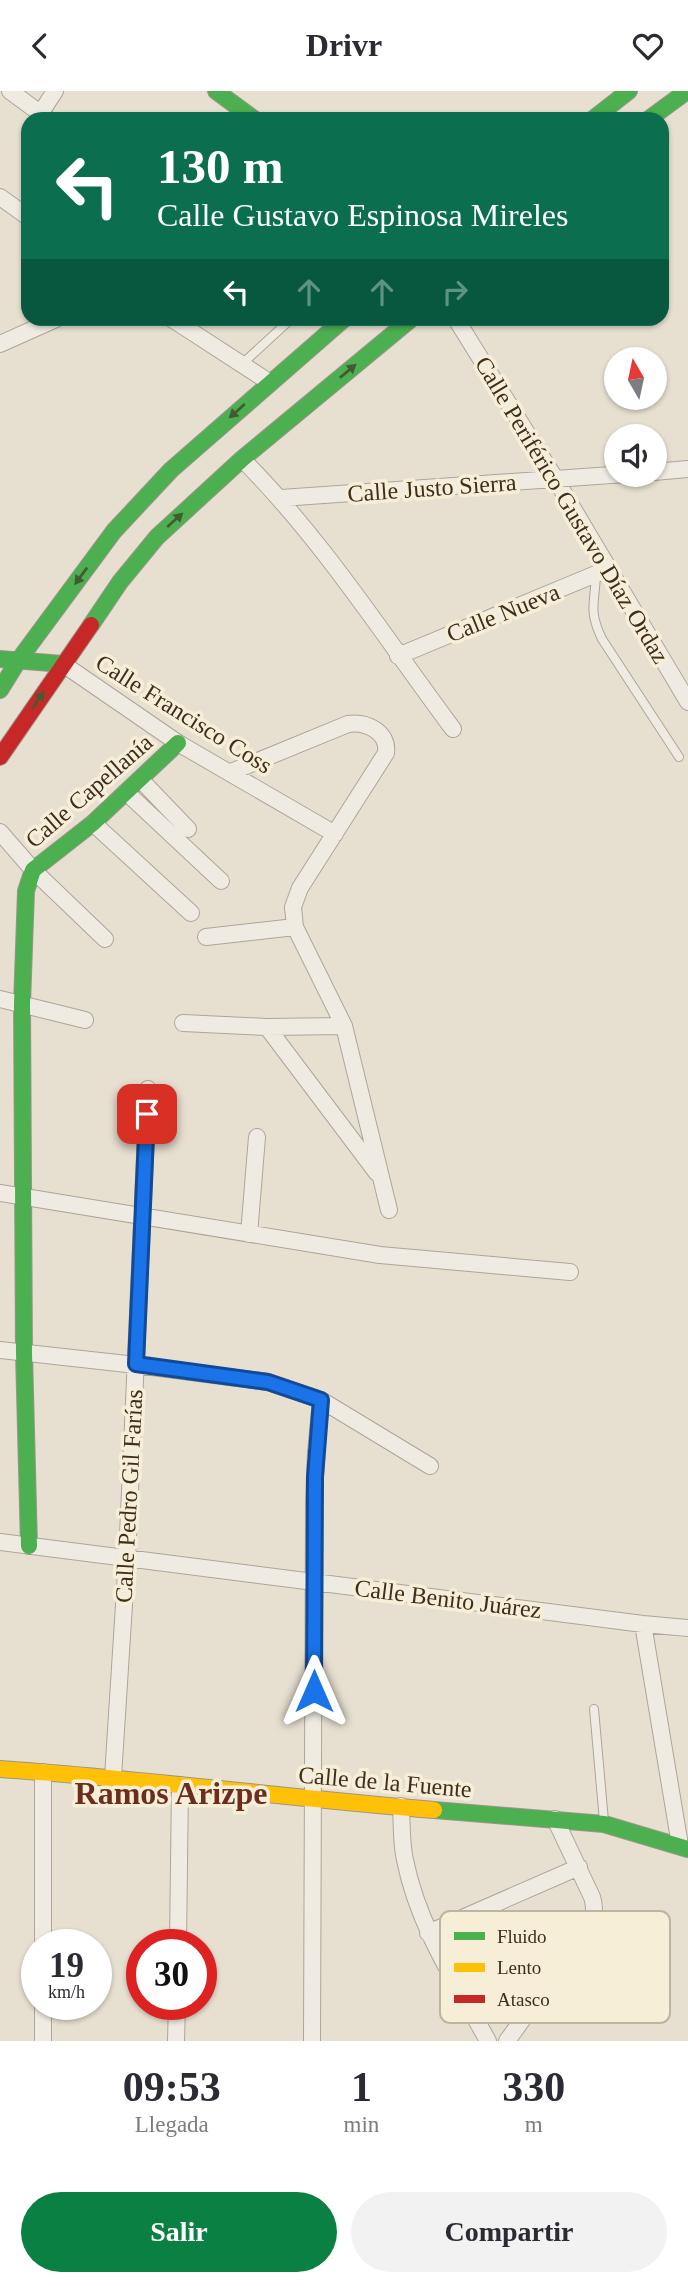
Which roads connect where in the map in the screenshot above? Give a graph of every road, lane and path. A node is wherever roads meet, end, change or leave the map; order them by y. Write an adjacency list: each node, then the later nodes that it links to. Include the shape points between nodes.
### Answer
1 (10, 91): 6 (street)
2 (55, 91): 7 (street)
3 (216, 91): 8 (street)
4 (629, 91): 9 (street)
5 (687, 91): 10 (street)
6 (39, 112)
7 (46, 112)
8 (244, 112)
9 (602, 112)
10 (658, 112)
11 (0, 197): 12 (street)
12 (21, 212)
13 (37, 326): 19 (street)
14 (183, 326): 20 (street)
15 (283, 326): 20 (lane)
16 (336, 326): 21 (street)
17 (403, 326): 22 (street, one-way to 17)
18 (460, 326): 26 (street, Calle Periférico Gustavo Díaz Ordaz)
19 (3, 339)
20 (242, 364): 21 (street)
21 (269, 382): 31 (street, one-way to 31, via 171,470 114,531)
22 (242, 459): 27 (street); 32 (street, one-way to 22, via 157,537)
23 (688, 469): 24 (street)
24 (667, 471)
25 (604, 476): 26 (street, Calle Justo Sierra)
26 (556, 480): 27 (street, Calle Justo Sierra); 28 (street, Calle Periférico Gustavo Díaz Ordaz)
27 (281, 498): 29 (street)
28 (602, 572): 29 (street, Calle Nueva); 34 (street, Calle Periférico Gustavo Díaz Ordaz); 38 (lane, via 593,597 594,622)
29 (398, 656): 35 (street)
30 (0, 659): 31 (street, Calle Francisco Coss)
31 (18, 661): 32 (street, Calle Francisco Coss); 33 (street)
32 (63, 664): 36 (street, Calle Francisco Coss); 37 (street, one-way to 32)
33 (0, 690)
34 (688, 702)
35 (453, 729)
36 (178, 743): 39 (street, Calle Francisco Coss); 40 (street, Calle Capellanía)
37 (0, 757)
38 (679, 757)
39 (231, 772): 45 (street, Calle Francisco Coss); 45 (street, via 348,724 360,722 370,727 381,734 386,753)
40 (140, 779): 41 (street, Calle Capellanía); 43 (street)
41 (126, 792): 42 (street, Calle Capellanía); 47 (street)
42 (93, 823): 46 (street, Calle Capellanía); 48 (street)
43 (188, 829)
44 (0, 832): 46 (street)
45 (335, 834): 49 (street, via 300,888 293,907)
46 (33, 870): 51 (street); 53 (street, Calle Capellanía, via 26,891)
47 (221, 881)
48 (191, 913)
49 (295, 927): 50 (street); 56 (street)
50 (206, 937)
51 (105, 939)
52 (0, 999): 53 (street)
53 (22, 1004): 54 (street); 62 (street, Calle Capellanía)
54 (85, 1020)
55 (183, 1023): 57 (street)
56 (344, 1026): 57 (street); 60 (street)
57 (267, 1027): 60 (street)
58 (148, 1089): 64 (street, Calle Pedro Gil Farías)
59 (257, 1137): 65 (street)
60 (381, 1178): 63 (street)
61 (0, 1193): 62 (street)
62 (25, 1195): 64 (street); 68 (street, Calle Capellanía)
63 (389, 1210)
64 (142, 1216): 65 (street); 69 (street, Calle Pedro Gil Farías)
65 (249, 1234): 66 (street, via 380,1255)
66 (570, 1272)
67 (0, 1350): 68 (street)
68 (24, 1353): 69 (street); 73 (street, Calle Capellanía)
69 (136, 1364): 70 (street, via 268,1382); 74 (street, Calle Pedro Gil Farías)
70 (321, 1400): 71 (street); 75 (street)
71 (430, 1466)
72 (0, 1542): 73 (street, Calle Benito Juárez)
73 (29, 1546): 74 (street, Calle Benito Juárez)
74 (127, 1558): 75 (street, Calle Benito Juárez); 81 (street, Calle Pedro Gil Farías)
75 (315, 1582): 76 (street, Calle Benito Juárez); 83 (street)
76 (643, 1624): 77 (street, Calle Benito Juárez); 87 (street, Calle de la Fuente)
77 (688, 1628)
78 (594, 1709): 86 (lane)
79 (0, 1769): 80 (street, Calle de la Fuente)
80 (43, 1772): 81 (street, Calle de la Fuente); 92 (street)
81 (113, 1777): 82 (street, Calle de la Fuente)
82 (180, 1785): 83 (street, Calle de la Fuente); 93 (street)
83 (314, 1800): 84 (street, Calle de la Fuente); 102 (street)
84 (401, 1806): 85 (street, Calle de la Fuente); 94 (street, via 404,1857)
85 (555, 1819): 86 (street, Calle de la Fuente); 88 (street)
86 (604, 1824): 87 (street, Calle de la Fuente)
87 (684, 1847)
88 (579, 1867): 89 (street); 90 (street)
89 (478, 1911)
90 (594, 1911)
91 (440, 1928): 94 (street)
92 (43, 1929)
93 (178, 1929)
94 (428, 1933): 95 (street)
95 (440, 1955)
96 (43, 2020): 100 (street)
97 (177, 2020): 101 (street)
98 (478, 2023): 103 (street)
99 (520, 2023): 104 (street)
100 (43, 2041)
101 (176, 2041)
102 (312, 2041)
103 (488, 2041)
104 (507, 2041)

